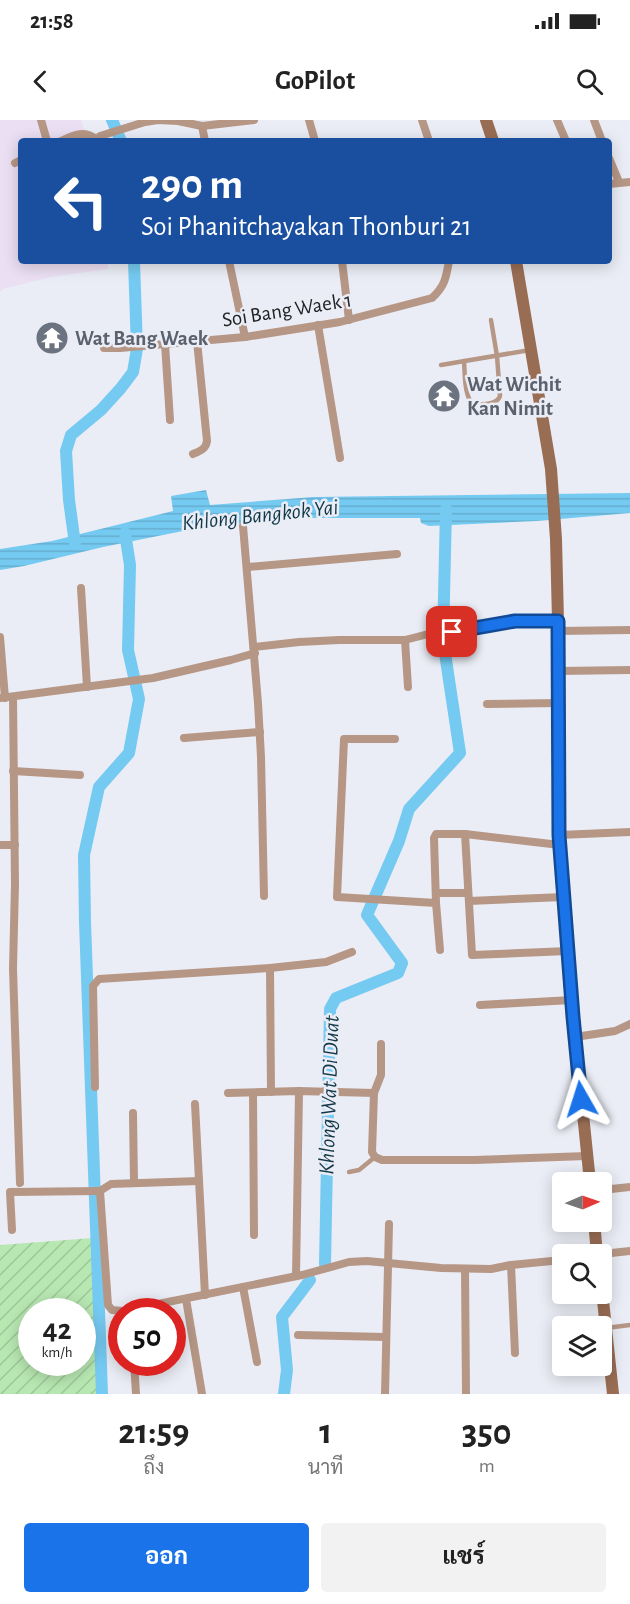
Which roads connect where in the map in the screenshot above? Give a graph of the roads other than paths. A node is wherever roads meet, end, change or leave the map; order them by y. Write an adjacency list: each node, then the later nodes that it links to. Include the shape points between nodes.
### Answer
1 (41, 120): 9 (street)
2 (254, 120): 8 (street)
3 (309, 120): 14 (street)
4 (422, 120): 15 (street)
5 (486, 120): 16 (main road)
6 (557, 120): 17 (street)
7 (594, 120): 18 (street)
8 (202, 123): 11 (street, via 158,120); 13 (street)
9 (46, 138)
10 (69, 138): 12 (street, via 83,133)
11 (98, 138)
12 (98, 138)
13 (204, 138)
14 (314, 138)
15 (428, 138)
16 (492, 138)
17 (565, 138)
18 (601, 138)
19 (612, 166): 21 (street)
20 (630, 182): 21 (street)
21 (619, 183): 22 (street)
22 (612, 184)
23 (230, 264): 30 (street)
24 (342, 264): 27 (street)
25 (448, 264): 27 (street, Soi Bang Waek 1, via 445,282 432,298)
26 (516, 264): 34 (main road)
27 (349, 320): 29 (street, Soi Bang Waek 1)
28 (491, 320): 35 (lane)
29 (318, 325): 30 (street, Soi Bang Waek 1); 40 (street)
30 (245, 337): 31 (street, Soi Bang Waek 1)
31 (197, 341): 32 (street, Soi Bang Waek 1); 39 (street, via 207,441 204,448)
32 (165, 344): 33 (street, Soi Bang Waek 1); 38 (street)
33 (104, 348)
34 (530, 350): 35 (lane); 45 (main road, via 551,469)
35 (497, 356): 36 (lane); 36 (lane, via 500,396 496,402 473,405 467,392)
36 (464, 361): 37 (lane)
37 (441, 365)
38 (170, 420)
39 (193, 454)
40 (340, 458)
41 (243, 526): 43 (street)
42 (397, 554): 43 (street)
43 (248, 567): 49 (street)
44 (81, 588): 52 (street)
45 (558, 626): 46 (street); 48 (street, via 515,621); 51 (main road)
46 (630, 630)
47 (0, 637): 54 (street)
48 (405, 640): 49 (street, via 299,642); 53 (street)
49 (254, 650): 52 (street, via 231,660 153,678); 57 (street)
50 (630, 670): 51 (street)
51 (559, 671): 55 (main road)
52 (87, 687): 54 (street)
53 (408, 687)
54 (6, 698): 60 (street)
55 (558, 703): 56 (street); 64 (main road)
56 (488, 704)
57 (260, 732): 58 (street); 68 (street)
58 (184, 738)
59 (395, 739): 71 (street, via 344,739 337,897)
60 (13, 771): 61 (street); 65 (street)
61 (80, 774)
62 (630, 832): 64 (street)
63 (465, 834): 64 (street); 67 (street, via 441,833 434,838); 69 (street)
64 (560, 840): 70 (main road)
65 (15, 844): 66 (street); 94 (street, via 13,969)
66 (0, 845)
67 (436, 893): 69 (street); 71 (street)
68 (264, 896)
69 (469, 897): 70 (street); 73 (street, via 472,955)
70 (564, 897): 73 (main road)
71 (436, 903): 72 (street)
72 (440, 950)
73 (568, 951): 76 (main road)
74 (352, 952): 75 (street, via 326,962)
75 (270, 968): 81 (street, via 99,980 93,986); 83 (street)
76 (572, 1000): 77 (street); 79 (main road)
77 (480, 1005)
78 (630, 1024): 79 (street, via 615,1031)
79 (575, 1037): 89 (main road)
80 (381, 1044): 86 (street, via 381,1075)
81 (95, 1087)
82 (299, 1091): 83 (street); 86 (street); 108 (street)
83 (271, 1092): 85 (street)
84 (228, 1093): 85 (street)
85 (253, 1093): 101 (street)
86 (374, 1093): 90 (street)
87 (195, 1104): 93 (street)
88 (133, 1113): 95 (street)
89 (587, 1156): 90 (street, via 475,1160); 92 (main road)
90 (375, 1157): 91 (lane, via 359,1170)
91 (349, 1172)
92 (589, 1172)
93 (199, 1180): 95 (street); 110 (street)
94 (20, 1183)
95 (134, 1183): 98 (street, via 111,1184)
96 (630, 1187): 97 (street)
97 (612, 1189)
98 (95, 1191): 100 (street, via 10,1192); 112 (street)
99 (389, 1224): 105 (street)
100 (12, 1230)
101 (254, 1235)
102 (630, 1251): 103 (street)
103 (612, 1253)
104 (552, 1261): 106 (street)
105 (387, 1263): 107 (street); 108 (street, via 349,1262); 116 (street)
106 (511, 1265): 107 (street); 117 (street)
107 (465, 1269): 124 (street)
108 (296, 1276): 109 (street)
109 (243, 1287): 110 (street); 118 (street)
110 (205, 1295): 111 (street)
111 (186, 1299): 122 (street)
112 (108, 1305)
113 (630, 1325): 114 (lane)
114 (612, 1327)
115 (297, 1335): 116 (street)
116 (386, 1337): 123 (street)
117 (515, 1353)
118 (257, 1362)
119 (135, 1376): 121 (street)
120 (611, 1376): 125 (main road)
121 (136, 1394)
122 (202, 1394)
123 (385, 1394)
124 (465, 1394)
125 (613, 1394)

